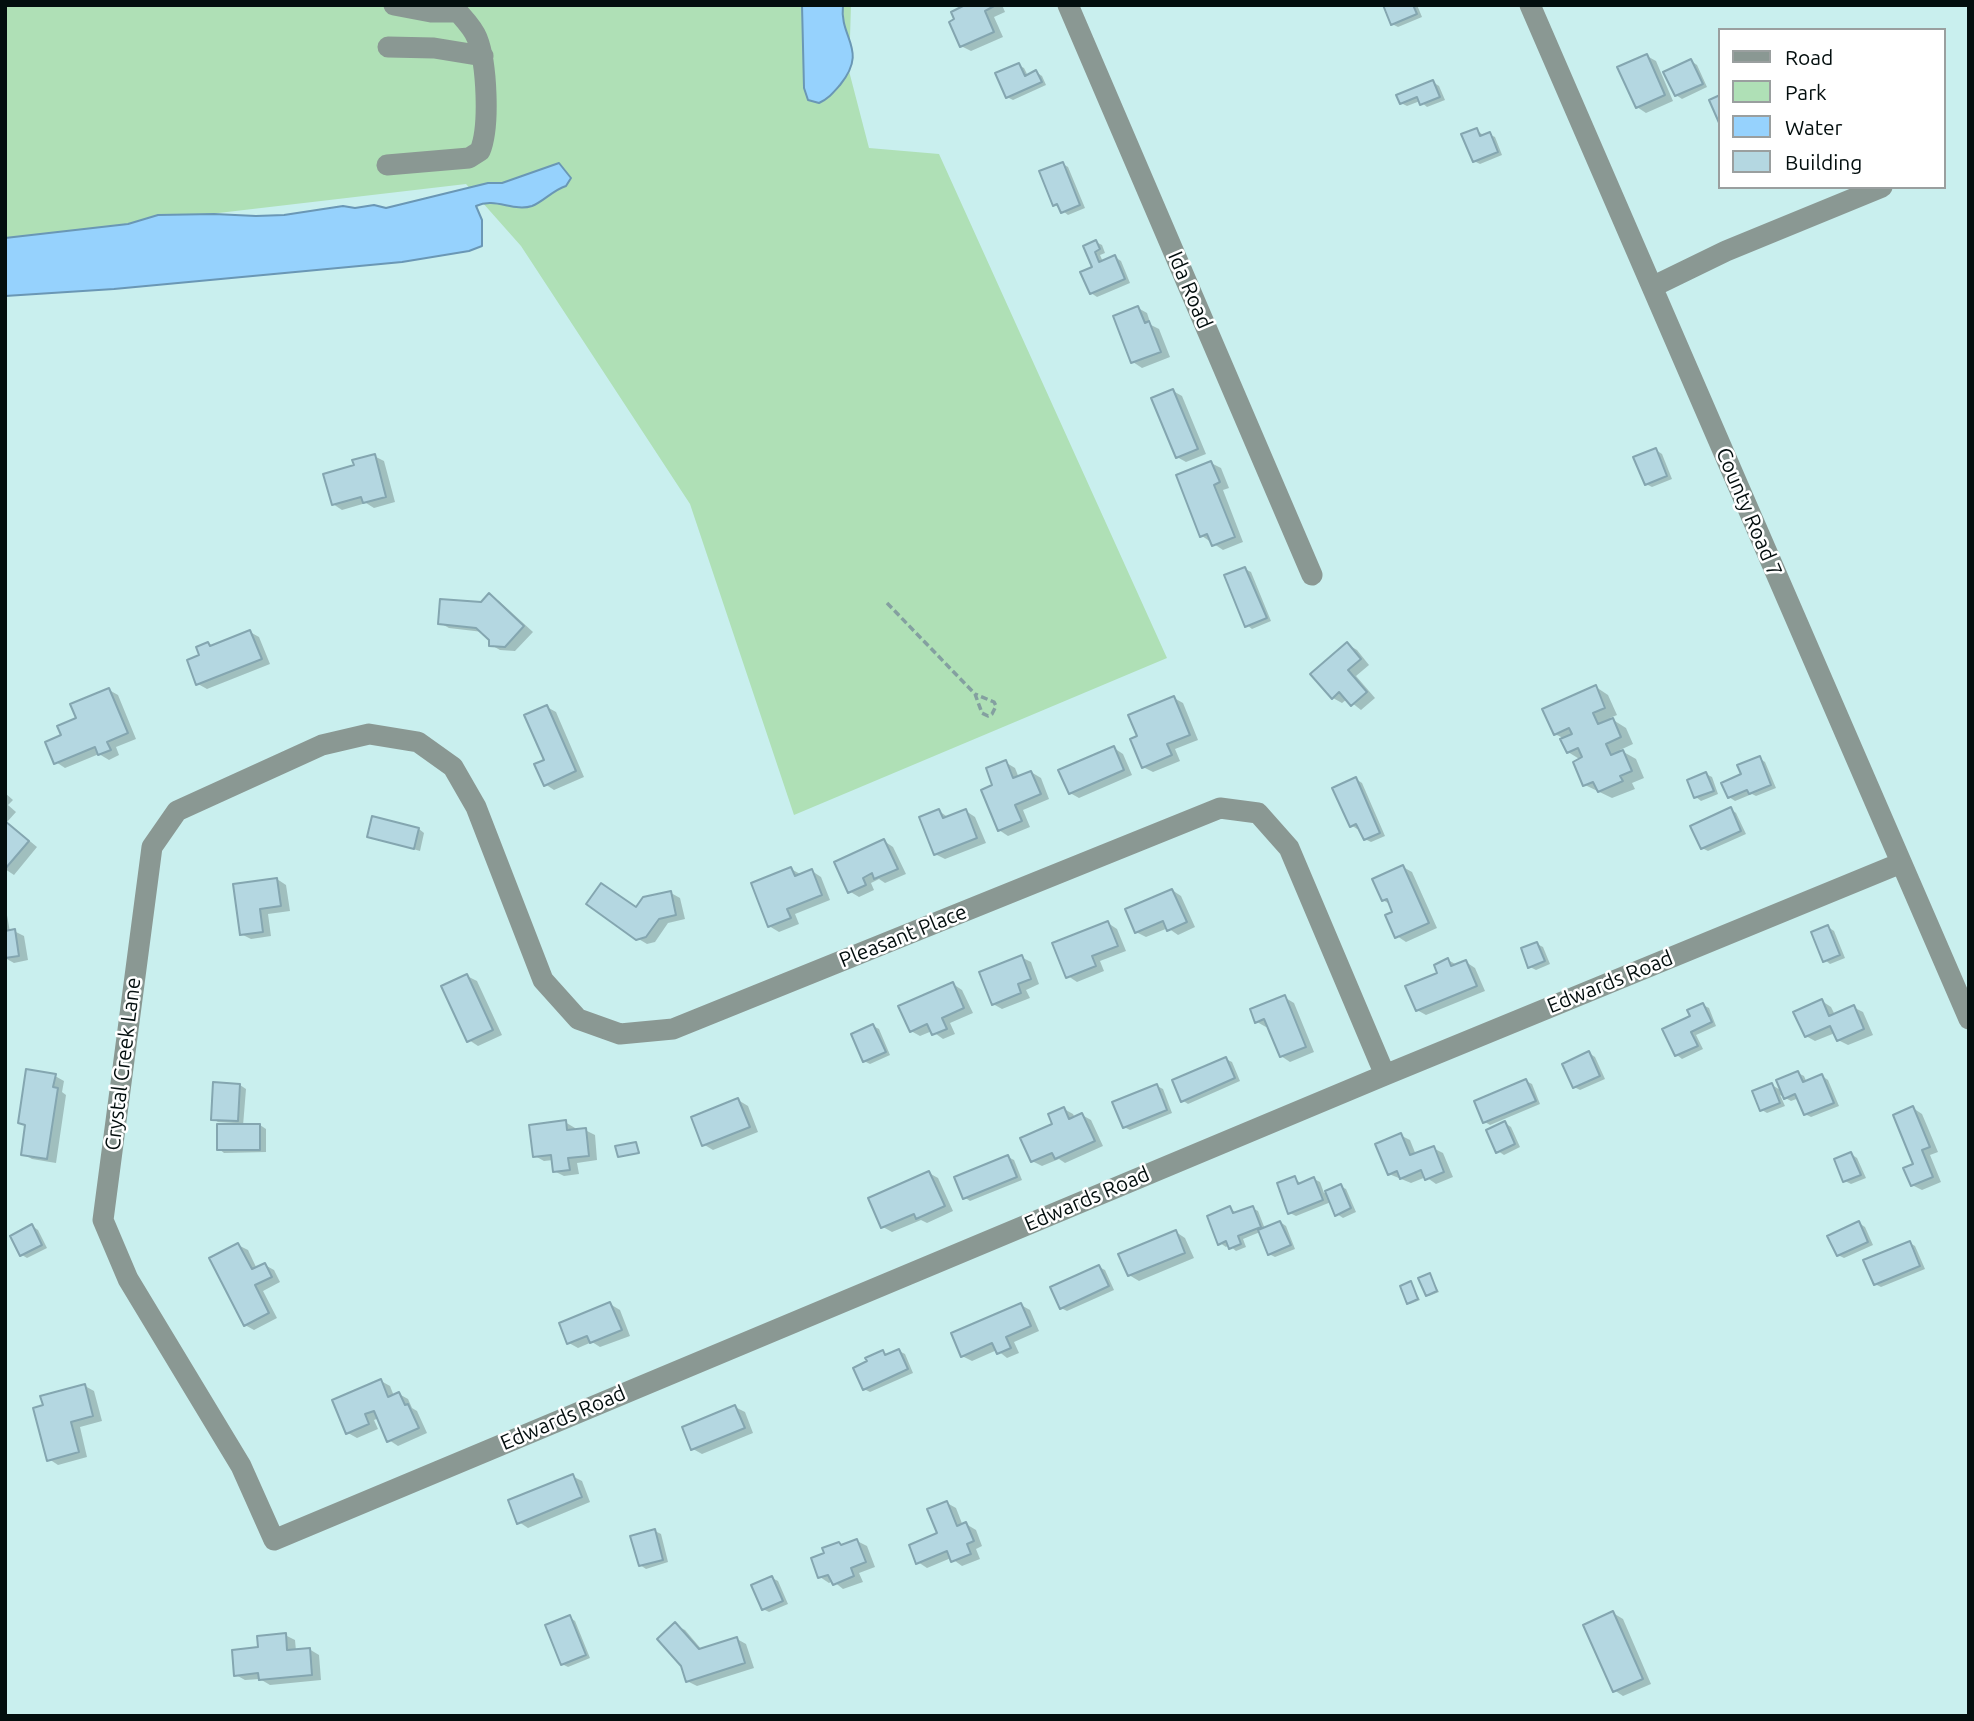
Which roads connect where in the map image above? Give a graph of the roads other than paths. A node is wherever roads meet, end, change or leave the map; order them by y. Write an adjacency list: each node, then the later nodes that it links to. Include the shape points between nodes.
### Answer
1 (394, 5): 5 (street, via 458,12 477,36)
2 (1068, 5): 9 (street, Ida Road)
3 (1530, 5): 8 (street, County Road 7)
4 (388, 47): 5 (street)
5 (483, 56): 6 (street, via 487,126 480,151 469,158)
6 (387, 165)
7 (1877, 189): 8 (street)
8 (1652, 287): 11 (street, County Road 7)
9 (1312, 575)
10 (418, 742): 13 (street, Pleasant Place, via 453,767 476,807 543,980 578,1019 620,1034 673,1029 1220,808 1258,814 1289,848); 14 (street, Crystal Creek Lane, via 369,734 323,745 177,811 152,847 103,1220 128,1279 241,1466)
11 (1901, 863): 12 (street, County Road 7); 13 (street, Edwards Road)
12 (1969, 1019)
13 (1385, 1075): 14 (street, Edwards Road)
14 (274, 1540)

